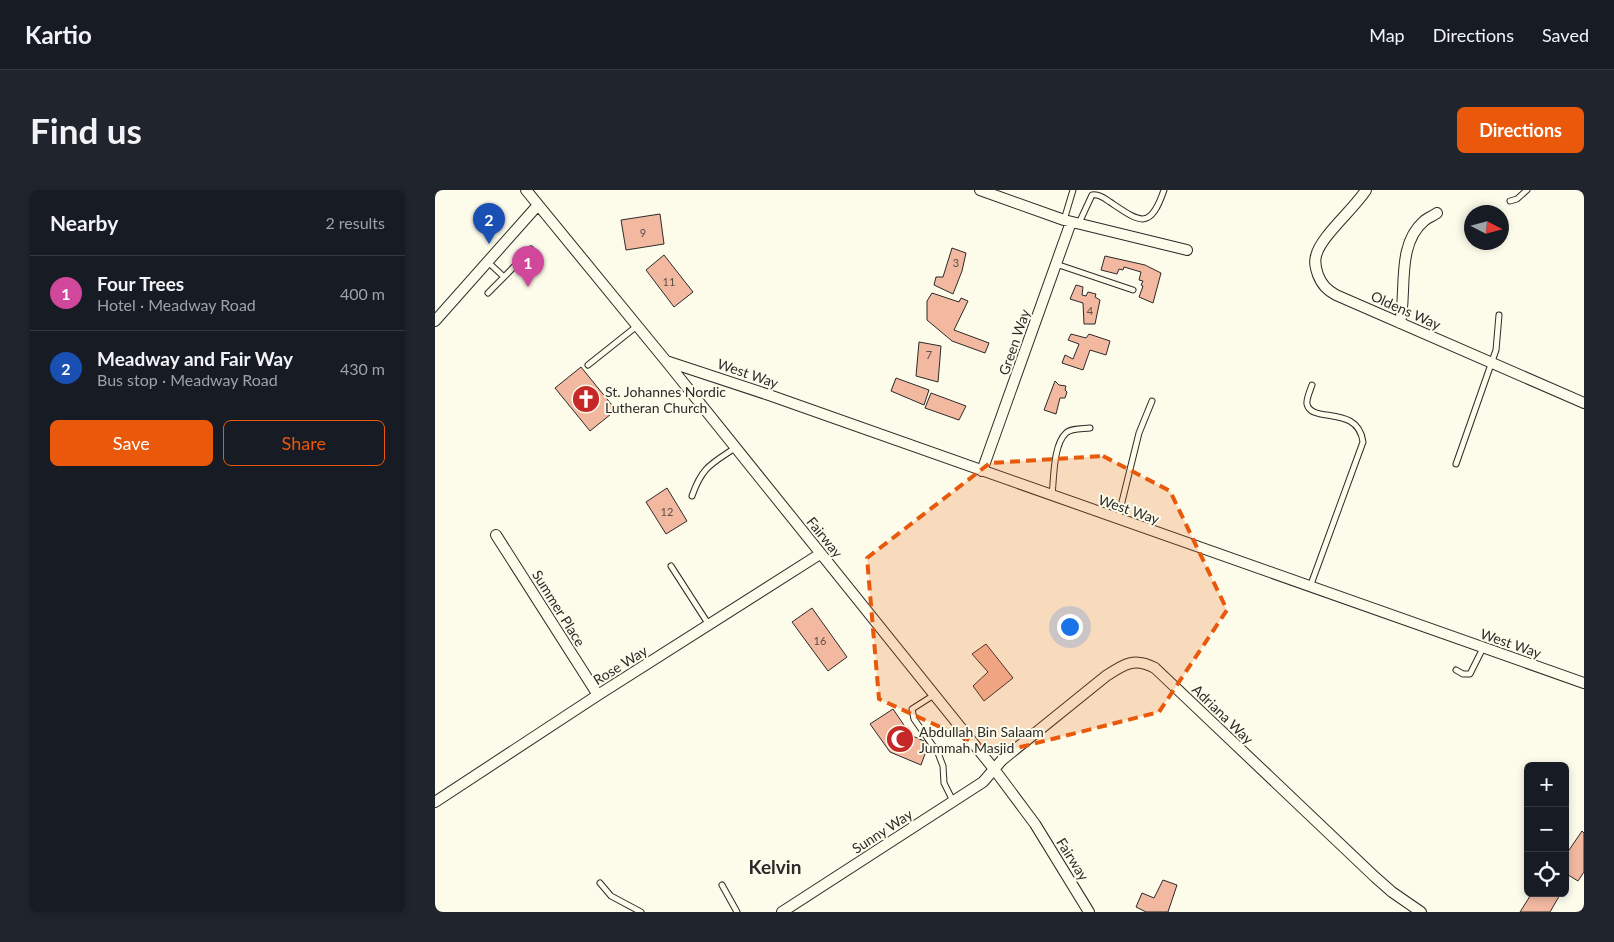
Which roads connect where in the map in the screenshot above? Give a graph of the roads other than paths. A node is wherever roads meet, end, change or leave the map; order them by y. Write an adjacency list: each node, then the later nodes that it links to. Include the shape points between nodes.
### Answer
1 (526, 190): 8 (street, Fairway)
2 (980, 190): 10 (street)
3 (1073, 190): 10 (lane)
4 (1164, 190): 10 (lane, via 1155,212 1149,217 1133,217 1092,195)
5 (1366, 190): 20 (street, Oldens Way, via 1317,250 1316,268 1329,292)
6 (1527, 190): 7 (lane)
7 (1510, 201)
8 (538, 205): 13 (street); 21 (street, Fairway)
9 (1437, 213): 20 (street, via 1425,220 1409,243)
10 (1071, 222): 12 (street); 14 (street, Green Way)
11 (531, 249): 15 (lane)
12 (1187, 250)
13 (488, 262): 15 (lane); 19 (street)
14 (1056, 264): 16 (lane); 31 (street, Green Way)
15 (504, 277): 17 (lane)
16 (1133, 290)
17 (488, 293)
18 (1499, 315): 23 (lane)
19 (435, 321)
20 (1400, 323): 23 (street, Oldens Way)
21 (637, 326): 22 (street, Fairway); 24 (lane)
22 (666, 361): 29 (street, Fairway); 31 (street, West Way)
23 (1491, 363): 27 (street, Oldens Way); 30 (lane)
24 (588, 365)
25 (1312, 385): 38 (lane, via 1307,402 1310,410 1349,420 1357,425 1363,442)
26 (1152, 401): 34 (lane, via 1139,434)
27 (1584, 403)
28 (1090, 428): 33 (lane, via 1071,430 1063,438 1054,461)
29 (735, 448): 32 (lane, via 706,468 697,480); 36 (street, Fairway)
30 (1456, 464)
31 (982, 471): 33 (street, West Way)
32 (692, 496)
33 (1052, 496): 34 (street, West Way)
34 (1118, 520): 38 (street, West Way)
35 (496, 535): 43 (street, Summer Place)
36 (820, 554): 39 (street, Rose Way); 44 (street, Fairway)
37 (671, 566): 39 (lane)
38 (1310, 587): 40 (street, West Way)
39 (709, 625): 43 (street, Rose Way)
40 (1483, 648): 41 (lane, via 1470,674); 42 (street, West Way)
41 (1456, 670)
42 (1584, 683)
43 (598, 695): 47 (street, Rose Way)
44 (934, 695): 45 (street, Fairway); 46 (lane, via 911,713 938,753 944,783)
45 (994, 770): 46 (street, Sunny Way, via 983,782); 53 (street, Fairway, via 1035,824); 54 (street, Adriana Way, via 1002,760 1106,676 1127,663 1145,663 1155,668 1375,877)
46 (953, 801): 52 (street, Sunny Way)
47 (435, 802)
48 (600, 883): 50 (lane, via 611,896)
49 (722, 885): 51 (lane)
50 (641, 912)
51 (737, 912)
52 (782, 912)
53 (1089, 912)
54 (1421, 912)

